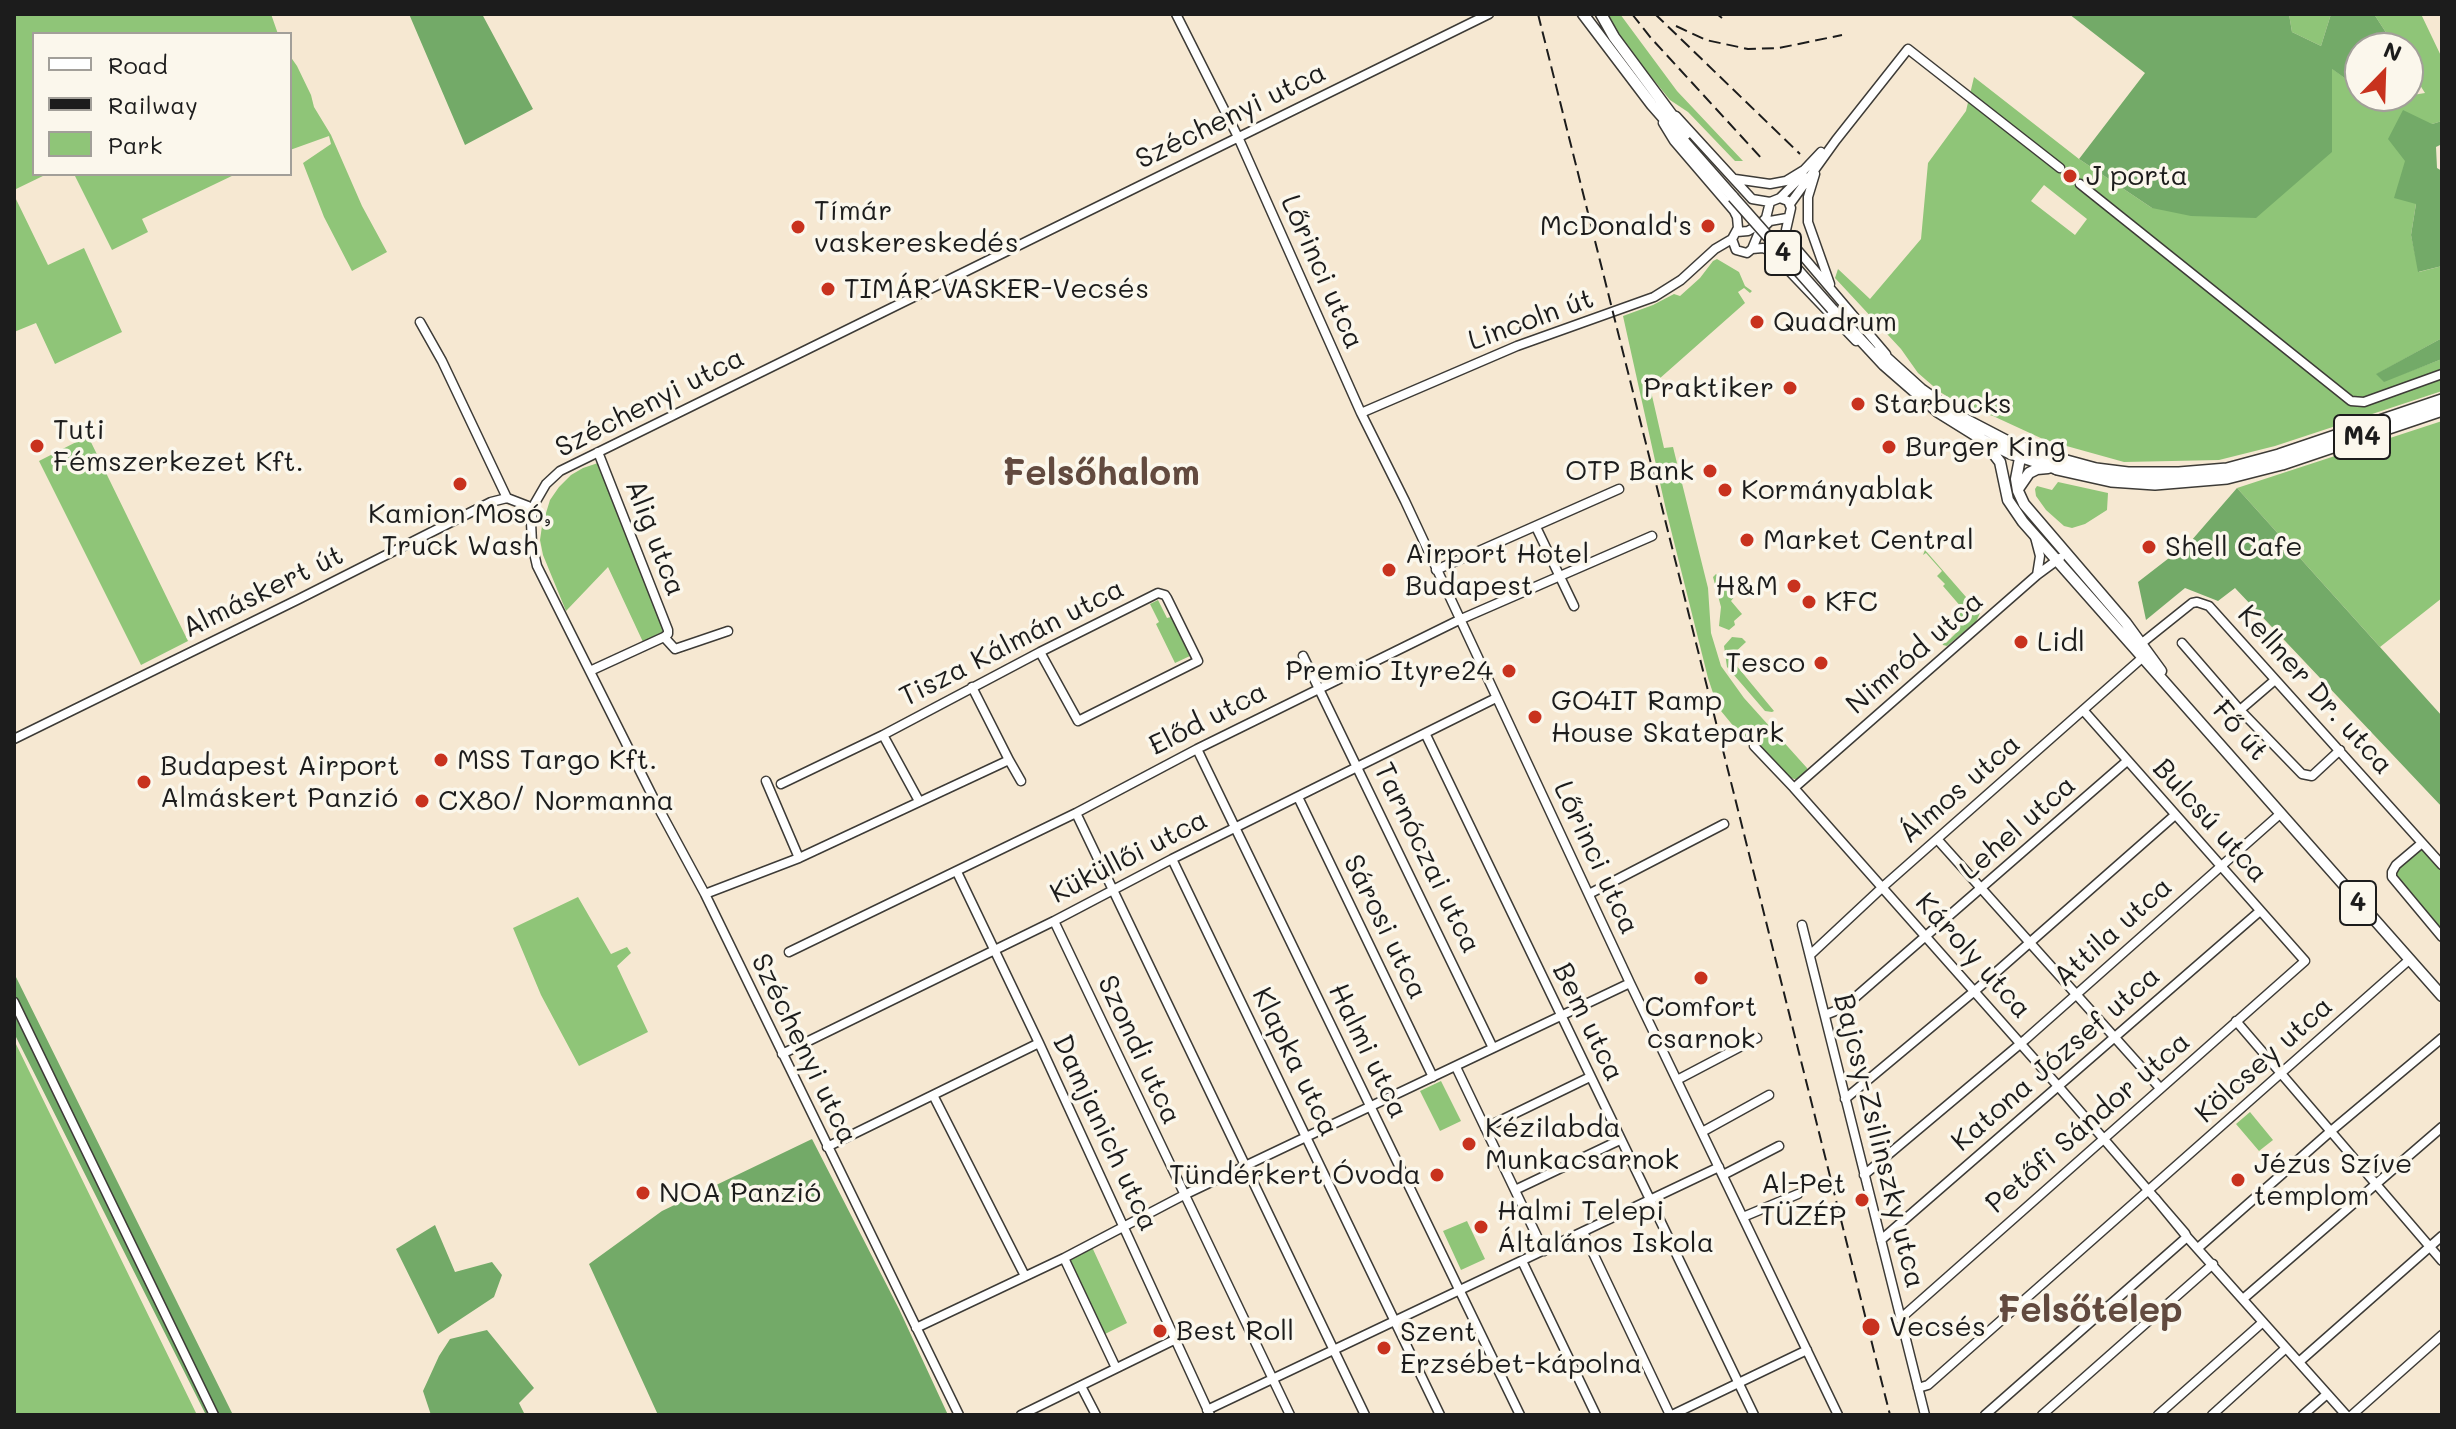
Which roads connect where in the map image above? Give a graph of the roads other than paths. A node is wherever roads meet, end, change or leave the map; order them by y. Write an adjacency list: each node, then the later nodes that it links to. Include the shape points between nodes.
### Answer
1 (1176, 14): 6 (street, Lőrinci utca)
2 (1489, 14): 6 (street, Széchenyi utca)
3 (1583, 14): 5 (main road, 4)
4 (1601, 14): 5 (main road, 4)
5 (1656, 102): 9 (street, via 1687,126); 18 (street, via 1674,141 1734,211); 23 (main road, 4)
6 (1238, 137): 30 (street, Lőrinci utca); 33 (street, Széchenyi utca)
7 (1836, 140): 8 (street, via 1908,49); 9 (street, via 1793,179 1770,184); 11 (street); 13 (street); 22 (street, via 1808,197 1808,222)
8 (2060, 168)
9 (1734, 179): 12 (street, via 1752,199)
10 (2080, 184): 27 (street, via 2351,401 2364,402)
11 (1780, 198): 12 (street); 13 (street)
12 (1770, 202): 14 (street)
13 (1790, 204): 15 (street)
14 (1768, 213): 16 (street); 17 (street)
15 (1787, 218): 16 (street); 22 (street, via 1790,241)
16 (1777, 221): 19 (street, via 1763,227)
17 (1748, 231): 18 (street); 19 (street)
18 (1735, 235): 20 (street); 21 (street, Lincoln út)
19 (1754, 244): 20 (street, via 1747,253); 25 (street, via 1770,251)
20 (1736, 250): 21 (street)
21 (1709, 255): 30 (street, Lincoln út, via 1654,297 1517,346)
22 (1832, 289): 26 (street)
23 (1834, 306): 25 (main road, 4); 26 (main road, 4)
24 (420, 322): 37 (street)
25 (1884, 365): 31 (main road, 4, via 1938,412)
26 (1897, 367): 32 (main road, 4, via 1940,404)
27 (2442, 374)
28 (2442, 400): 34 (highway, M4, via 2227,469 2128,473)
29 (2442, 410): 36 (highway, M4, via 2227,478 2155,484)
30 (1361, 413): 47 (street, Lőrinci utca)
31 (1983, 440): 35 (main road); 39 (main road, 4, via 2000,462)
32 (2009, 442): 34 (main road); 35 (main road, 4)
33 (598, 452): 42 (street, Széchenyi utca, via 560,471); 54 (street, Alig utca, via 668,630)
34 (2037, 453): 35 (main road)
35 (2020, 455): 36 (main road); 39 (main road, via 2008,468)
36 (2057, 469): 39 (main road, via 2029,473)
37 (497, 480): 40 (street); 41 (street)
38 (1619, 489): 43 (street)
39 (2012, 493): 44 (main road, Fő út / 4, via 2014,510); 46 (main road, 4)
40 (507, 498): 41 (street, Almáskert út); 42 (street)
41 (491, 502): 70 (street, Almáskert út)
42 (533, 508): 60 (street, Széchenyi utca, via 537,566)
43 (1536, 527): 47 (street); 49 (street)
44 (2034, 535): 46 (main road, Fő út / 4); 48 (street, via 2040,556)
45 (1652, 536): 49 (street, Előd utca)
46 (2061, 557): 48 (street, Nimród utca); 53 (main road, Fő út / 4); 55 (main road, 4)
47 (1436, 570): 51 (street, Lőrinci utca)
48 (2037, 575): 80 (street, Nimród utca)
49 (1560, 578): 50 (street); 51 (street, Előd utca)
50 (1574, 606)
51 (1459, 620): 63 (street, Előd utca); 64 (street, Lőrinci utca)
52 (728, 631): 54 (street, via 675,649)
53 (2122, 636): 55 (main road); 59 (main road, Fő út / 4)
54 (664, 637): 60 (street)
55 (2142, 643): 61 (street, Kellner Dr. utca, via 2186,606 2203,603); 65 (main road, 4)
56 (2182, 643): 67 (street)
57 (1040, 652): 57 (street, Tisza Kálmán utca, via 1078,721 1198,661 1161,593); 62 (street, Tisza Kálmán utca)
58 (1303, 656): 63 (street, Tarnóczai utca)
59 (2142, 658): 65 (main road, Fő út / 4); 66 (street, Álmos utca)
60 (590, 671): 98 (street, Széchenyi utca)
61 (2275, 680): 67 (street); 73 (street, Kellner Dr. utca)
62 (972, 687): 68 (street, Tisza Kálmán utca); 74 (street)
63 (1320, 687): 72 (street, Előd utca); 76 (street, Tarnóczai utca)
64 (1496, 698): 69 (street, Küküllői utca); 99 (street, Lőrinci utca)
65 (2187, 708): 84 (main road, Fő út / 4)
66 (2083, 710): 75 (street, Bulcsú utca); 88 (street, Álmos utca)
67 (2240, 710): 73 (street, via 2302,774 2312,776)
68 (883, 735): 79 (street, Tisza Kálmán utca); 82 (street)
69 (1426, 735): 76 (street, Küküllői utca); 117 (street, Bem utca)
70 (14, 739)
71 (1754, 746): 80 (street, Károly utca)
72 (1197, 749): 83 (street, Előd utca); 87 (street, Halmi utca)
73 (2340, 750): 89 (street, Kellner Dr. utca)
74 (1009, 760): 78 (street); 82 (street)
75 (2127, 761): 85 (street, Bulcsú utca); 96 (street, Lehel utca)
76 (1358, 767): 81 (street, Küküllői utca); 124 (street, Tarnóczai utca)
77 (766, 781): 90 (street)
78 (1021, 781)
79 (781, 784)
80 (1794, 788): 95 (street, Károly utca)
81 (1298, 797): 87 (street, Küküllői utca); 128 (street, Sárosi utca)
82 (919, 801): 90 (street)
83 (1076, 813): 94 (street, Előd utca); 97 (street)
84 (2280, 814): 93 (street, Attila utca); 109 (main road, Fő út / 4)
85 (2175, 815): 93 (street, Bulcsú utca); 105 (street)
86 (1724, 824): 99 (street)
87 (1236, 827): 91 (street, Küküllői utca); 136 (street, Halmi utca)
88 (1937, 839): 95 (street, Álmos utca); 96 (street)
89 (2422, 843): 92 (street, Kellner Dr. utca); 104 (street, via 2396,865 2392,877)
90 (799, 858): 98 (street)
91 (1172, 859): 97 (street, Küküllői utca); 141 (street, Klapka utca)
92 (2442, 865)
93 (2221, 866): 100 (street, Bulcsú utca); 113 (street, Attila utca)
94 (957, 872): 106 (street, Damjanich utca); 107 (street, Előd utca)
95 (1883, 888): 103 (street, Károly utca); 108 (street, Álmos utca)
96 (1982, 889): 103 (street, Lehel utca); 105 (street)
97 (1114, 891): 101 (street, Küküllői utca); 146 (street)
98 (705, 894): 125 (street, Széchenyi utca)
99 (1589, 894): 111 (street, Lőrinci utca)
100 (2260, 911): 110 (street, Bulcsú utca); 120 (street, Katona József utca)
101 (1054, 921): 106 (street, Küküllői utca); 152 (street, Szondi utca)
102 (1802, 925): 108 (street, Bajcsy-Zsilinszky utca)
103 (1926, 937): 112 (street, Károly utca); 116 (street, Lehel utca, via 1843,1008)
104 (2442, 937)
105 (2030, 943): 112 (street); 113 (street)
106 (996, 949): 122 (street, Damjanich utca); 125 (street, Küküllői utca)
107 (789, 952)
108 (1810, 955): 116 (street, Bajcsy-Zsilinszky utca)
109 (2409, 960): 114 (main road, Fő út / 4); 127 (street, Kölcsey utca)
110 (2305, 961): 118 (street, Petőfi Sándor utca)
111 (1630, 983): 117 (street); 130 (street, Lőrinci utca)
112 (1974, 991): 123 (street, Károly utca); 135 (street)
113 (2076, 994): 120 (street); 123 (street, Attila utca)
114 (2442, 996)
115 (14, 1002): 188 (street)
116 (1825, 1015): 135 (street, Bajcsy-Zsilinszky utca)
117 (1561, 1016): 124 (street); 129 (street, Bem utca)
118 (2236, 1021): 127 (street); 132 (street, Petőfi Sándor utca)
119 (1757, 1038): 130 (street)
120 (2115, 1038): 131 (street, Katona József utca); 132 (street)
121 (2442, 1038): 139 (street)
122 (1039, 1043): 133 (street); 156 (street, Damjanich utca)
123 (2020, 1043): 131 (street, Károly utca); 148 (street, Attila utca)
124 (1493, 1048): 126 (street)
125 (782, 1054): 145 (street, Széchenyi utca)
126 (1456, 1067): 128 (street); 138 (street)
127 (2281, 1073): 139 (street); 153 (street, Kölcsey utca)
128 (1433, 1077): 136 (street)
129 (1590, 1077): 138 (street); 143 (street, Bem utca)
130 (1677, 1080): 140 (street, Lőrinci utca)
131 (2058, 1086): 142 (street, Károly utca); 160 (street, Katona József utca)
132 (2160, 1088): 142 (street, Petőfi Sándor utca)
133 (933, 1095): 145 (street); 168 (street)
134 (1769, 1095): 140 (street)
135 (1845, 1099): 148 (street, Bajcsy-Zsilinszky utca)
136 (1371, 1107): 141 (street); 169 (street, Halmi utca)
137 (2442, 1127): 149 (street)
138 (1485, 1128): 150 (street)
139 (2331, 1131): 149 (street); 162 (street)
140 (1702, 1132): 147 (street, Lőrinci utca)
141 (1307, 1137): 146 (street); 172 (street, Klapka utca)
142 (2103, 1138): 153 (street, Károly utca); 171 (street, Petőfi Sándor utca)
143 (1620, 1140): 150 (street); 154 (street, Bem utca)
144 (1779, 1146): 147 (street)
145 (827, 1147): 174 (street, Széchenyi utca)
146 (1245, 1167): 152 (street); 179 (street)
147 (1721, 1171): 154 (street); 155 (street, Lőrinci utca)
148 (1864, 1175): 160 (street, Bajcsy-Zsilinszky utca)
149 (2377, 1184): 161 (street); 170 (street)
150 (1515, 1190): 163 (street)
151 (1798, 1194): 155 (street)
152 (1184, 1195): 156 (street); 182 (street, Szondi utca)
153 (2152, 1195): 159 (street, Károly utca); 185 (street, Kölcsey utca, via 1928,1385)
154 (1651, 1200): 157 (street); 183 (street, Bem utca)
155 (1743, 1217): 178 (street, Lőrinci utca)
156 (1125, 1226): 164 (street); 176 (street, Damjanich utca)
157 (1583, 1232): 163 (street); 197 (street)
158 (2442, 1236): 161 (street)
159 (2187, 1237): 162 (street, Károly utca); 201 (street)
160 (1881, 1240): 171 (street, Bajcsy-Zsilinszky utca)
161 (2430, 1247): 166 (street); 180 (street)
162 (2198, 1248): 167 (street, Károly utca)
163 (1544, 1251): 165 (street)
164 (1064, 1258): 168 (street); 181 (street)
165 (1522, 1261): 169 (street); 196 (street)
166 (2442, 1261)
167 (2213, 1264): 170 (street, Károly utca); 202 (street)
168 (1025, 1276): 174 (street)
169 (1460, 1291): 172 (street); 195 (street, Halmi utca)
170 (2243, 1299): 173 (street, Károly utca)
171 (1900, 1319): 185 (street, Bajcsy-Zsilinszky utca)
172 (1395, 1322): 179 (street); 194 (street, Klapka utca)
173 (2263, 1322): 177 (street, Károly utca); 203 (street)
174 (916, 1328): 189 (street, Széchenyi utca)
175 (2442, 1335): 207 (street)
176 (1176, 1339): 181 (street); 187 (street, Damjanich utca)
177 (2286, 1348): 180 (street, Károly utca); 204 (street)
178 (1807, 1350): 183 (street); 199 (street, Lőrinci utca)
179 (1334, 1351): 182 (street); 193 (street)
180 (2299, 1362): 186 (street, Károly utca)
181 (1116, 1368): 184 (street)
182 (1273, 1380): 187 (street); 192 (street, Szondi utca)
183 (1738, 1383): 197 (street); 198 (street, Bem utca)
184 (1081, 1386): 190 (street); 191 (street)
185 (1918, 1388): 200 (street, Bajcsy-Zsilinszky utca)
186 (2327, 1394): 205 (street); 206 (street, Károly utca)
187 (1208, 1412)
188 (214, 1415)
189 (959, 1415)
190 (1021, 1415)
191 (1096, 1415)
192 (1290, 1415)
193 (1365, 1415)
194 (1440, 1415)
195 (1520, 1415)
196 (1596, 1415)
197 (1671, 1415)
198 (1754, 1415)
199 (1838, 1415)
200 (1925, 1415)
201 (1985, 1415)
202 (2042, 1415)
203 (2158, 1415)
204 (2212, 1415)
205 (2303, 1415)
206 (2346, 1415)
207 (2352, 1415)

